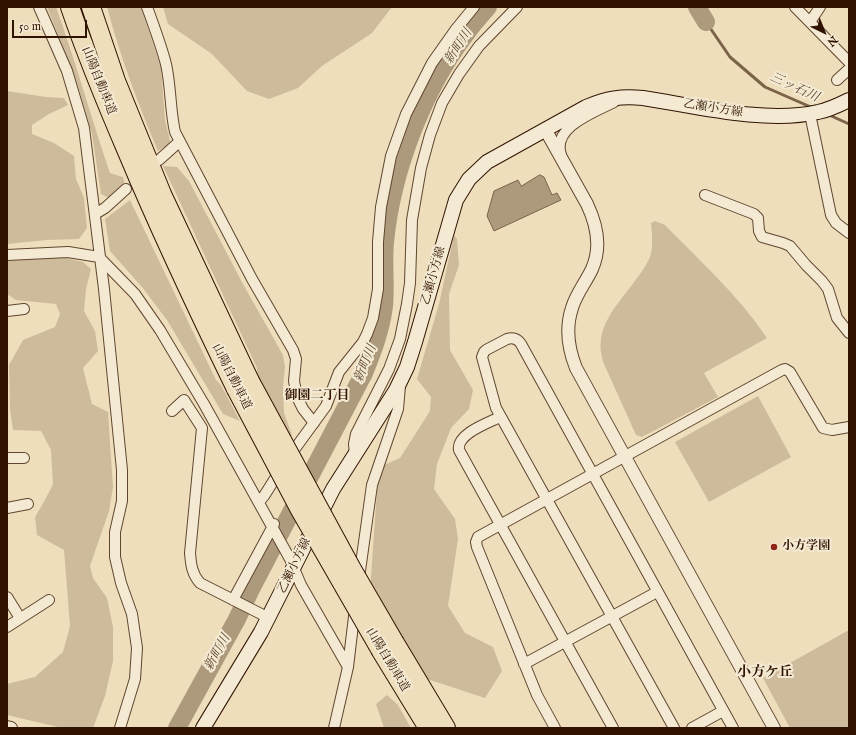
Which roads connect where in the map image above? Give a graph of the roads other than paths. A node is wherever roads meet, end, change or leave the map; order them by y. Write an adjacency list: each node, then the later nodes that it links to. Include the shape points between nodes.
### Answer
1 (39, 7): 22 (street, via 66,71 84,128)
2 (70, 7): 30 (highway, 山陽自動車道, via 99,86 158,226 207,330)
3 (91, 7): 30 (highway, 山陽自動車道, via 116,81)
4 (148, 7): 17 (street, via 166,64 174,132)
5 (474, 7): 33 (street, via 432,63 406,114 391,156 381,207 378,289 373,318 363,342 339,372 326,406)
6 (517, 7): 35 (street, via 479,46 459,74 442,103 430,135 412,220 410,283 403,325 389,369 356,434)
7 (795, 7): 9 (street)
8 (820, 7): 9 (street)
9 (810, 22): 10 (street)
10 (849, 62)
11 (849, 69): 12 (street)
12 (837, 80)
13 (643, 98): 15 (main road, 乙瀬小方線, via 744,114); 16 (main road, 乙瀬小方線, via 621,97 600,101); 19 (street, via 623,99 566,129 559,144)
14 (849, 100): 15 (main road, 乙瀬小方線)
15 (810, 114): 23 (street, via 831,215 836,223)
16 (545, 129): 19 (street); 29 (main road, 乙瀬小方線, via 487,162 473,174 462,189 452,211 415,342)
17 (179, 142): 18 (street); 33 (street, via 293,350 296,359 294,381 297,397 302,409)
18 (159, 160)
19 (562, 160): 36 (street, via 593,216 598,242 592,269 572,306 568,322 570,353)
20 (126, 189): 22 (street)
21 (705, 195): 28 (street, via 754,214 758,218 762,237 790,246 825,285 836,318)
22 (95, 214): 25 (street)
23 (849, 233)
24 (7, 255): 25 (street, via 68,252)
25 (99, 257): 41 (street, via 135,294 160,330); 61 (street, via 122,470 122,501 115,532 115,557 132,614 137,648 134,679)
26 (24, 309): 27 (street)
27 (7, 311)
28 (849, 333)
29 (400, 382): 35 (main road, 乙瀬小方線); 57 (street, via 398,409 372,485)
30 (243, 385): 64 (highway, 山陽自動車道, bridge, via 300,510); 65 (highway, 山陽自動車道, bridge)
31 (172, 411): 50 (street, via 184,400 202,428 190,553 192,570 200,583)
32 (500, 417): 39 (street, via 482,357 486,350 514,338 521,344); 40 (street); 44 (street, via 464,436 458,449)
33 (314, 423): 41 (street)
34 (849, 427): 36 (street, via 832,430 823,428 790,372 785,369)
35 (356, 455): 46 (main road, 乙瀬小方線, via 333,489)
36 (624, 456): 39 (street); 71 (street)
37 (7, 458): 38 (street)
38 (24, 458)
39 (592, 474): 40 (street); 47 (street)
40 (546, 499): 44 (street); 52 (street)
41 (259, 502): 45 (street)
42 (28, 504): 43 (street)
43 (7, 508)
44 (500, 525): 55 (street); 56 (street, via 480,536 476,546)
45 (274, 526): 46 (street); 50 (street)
46 (292, 563): 51 (main road, 乙瀬小方線); 57 (street, via 301,585)
47 (657, 592): 52 (street); 58 (street)
48 (7, 597): 53 (street)
49 (50, 600): 53 (street)
50 (235, 601): 51 (street)
51 (266, 616): 62 (main road, 乙瀬小方線, via 247,657)
52 (612, 617): 55 (street); 68 (street)
53 (20, 618): 54 (street)
54 (7, 627)
55 (565, 642): 56 (street); 67 (street)
56 (524, 664): 66 (street, via 537,696)
57 (348, 667): 63 (street)
58 (723, 711): 69 (street); 70 (street)
59 (7, 727): 60 (street)
60 (11, 728)
61 (120, 728)
62 (203, 728)
63 (334, 728)
64 (428, 728)
65 (446, 728)
66 (555, 728)
67 (613, 728)
68 (674, 728)
69 (692, 728)
70 (733, 728)
71 (774, 728)

